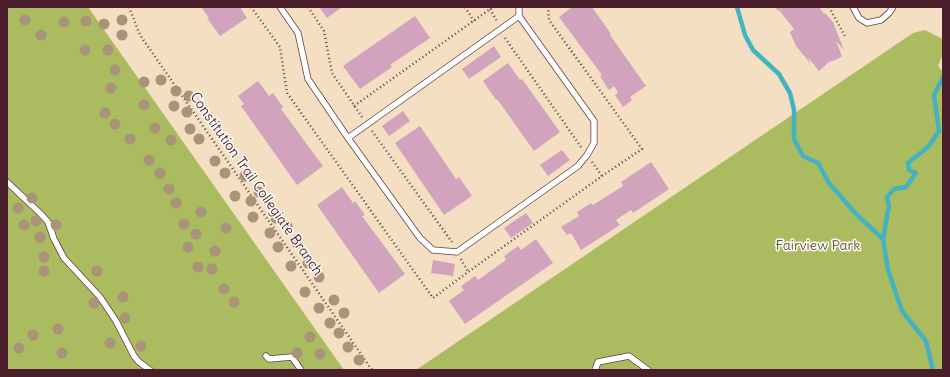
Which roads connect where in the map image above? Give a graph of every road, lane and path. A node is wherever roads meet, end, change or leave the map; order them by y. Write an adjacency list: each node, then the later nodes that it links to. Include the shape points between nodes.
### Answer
1 (129, 7): 28 (path, Constitution Trail Collegiate Branch, via 140,35)
2 (251, 7): 24 (path, via 280,47 287,92 433,298)
3 (280, 7): 19 (lane, via 298,33 308,79)
4 (308, 7): 17 (path, via 324,31 332,74)
5 (465, 7): 14 (path)
6 (493, 7): 12 (path)
7 (519, 7): 13 (lane)
8 (548, 7): 21 (path, via 550,20 642,149)
9 (829, 7): 16 (path)
10 (853, 7): 11 (lane, via 859,18 867,23 881,20)
11 (893, 7)
12 (490, 9): 14 (path); 15 (path)
13 (519, 16): 15 (lane); 20 (lane, via 594,121 594,143)
14 (474, 21): 17 (path)
15 (501, 29): 18 (lane); 20 (path, via 506,40)
16 (846, 38)
17 (354, 106): 18 (path)
18 (367, 124): 19 (lane); 23 (path)
19 (348, 138): 23 (lane, via 420,238 433,250)
20 (587, 155): 21 (path); 23 (lane, via 578,166)
21 (602, 176): 24 (path)
22 (7, 182): 26 (lane, via 48,222 64,258 100,297 134,356)
23 (457, 252): 24 (path)
24 (468, 272)
25 (266, 356): 27 (lane, via 269,359 292,358)
26 (150, 370)
27 (301, 370)
28 (372, 370)
29 (595, 370): 30 (lane, via 598,362 630,356)
30 (648, 370)

